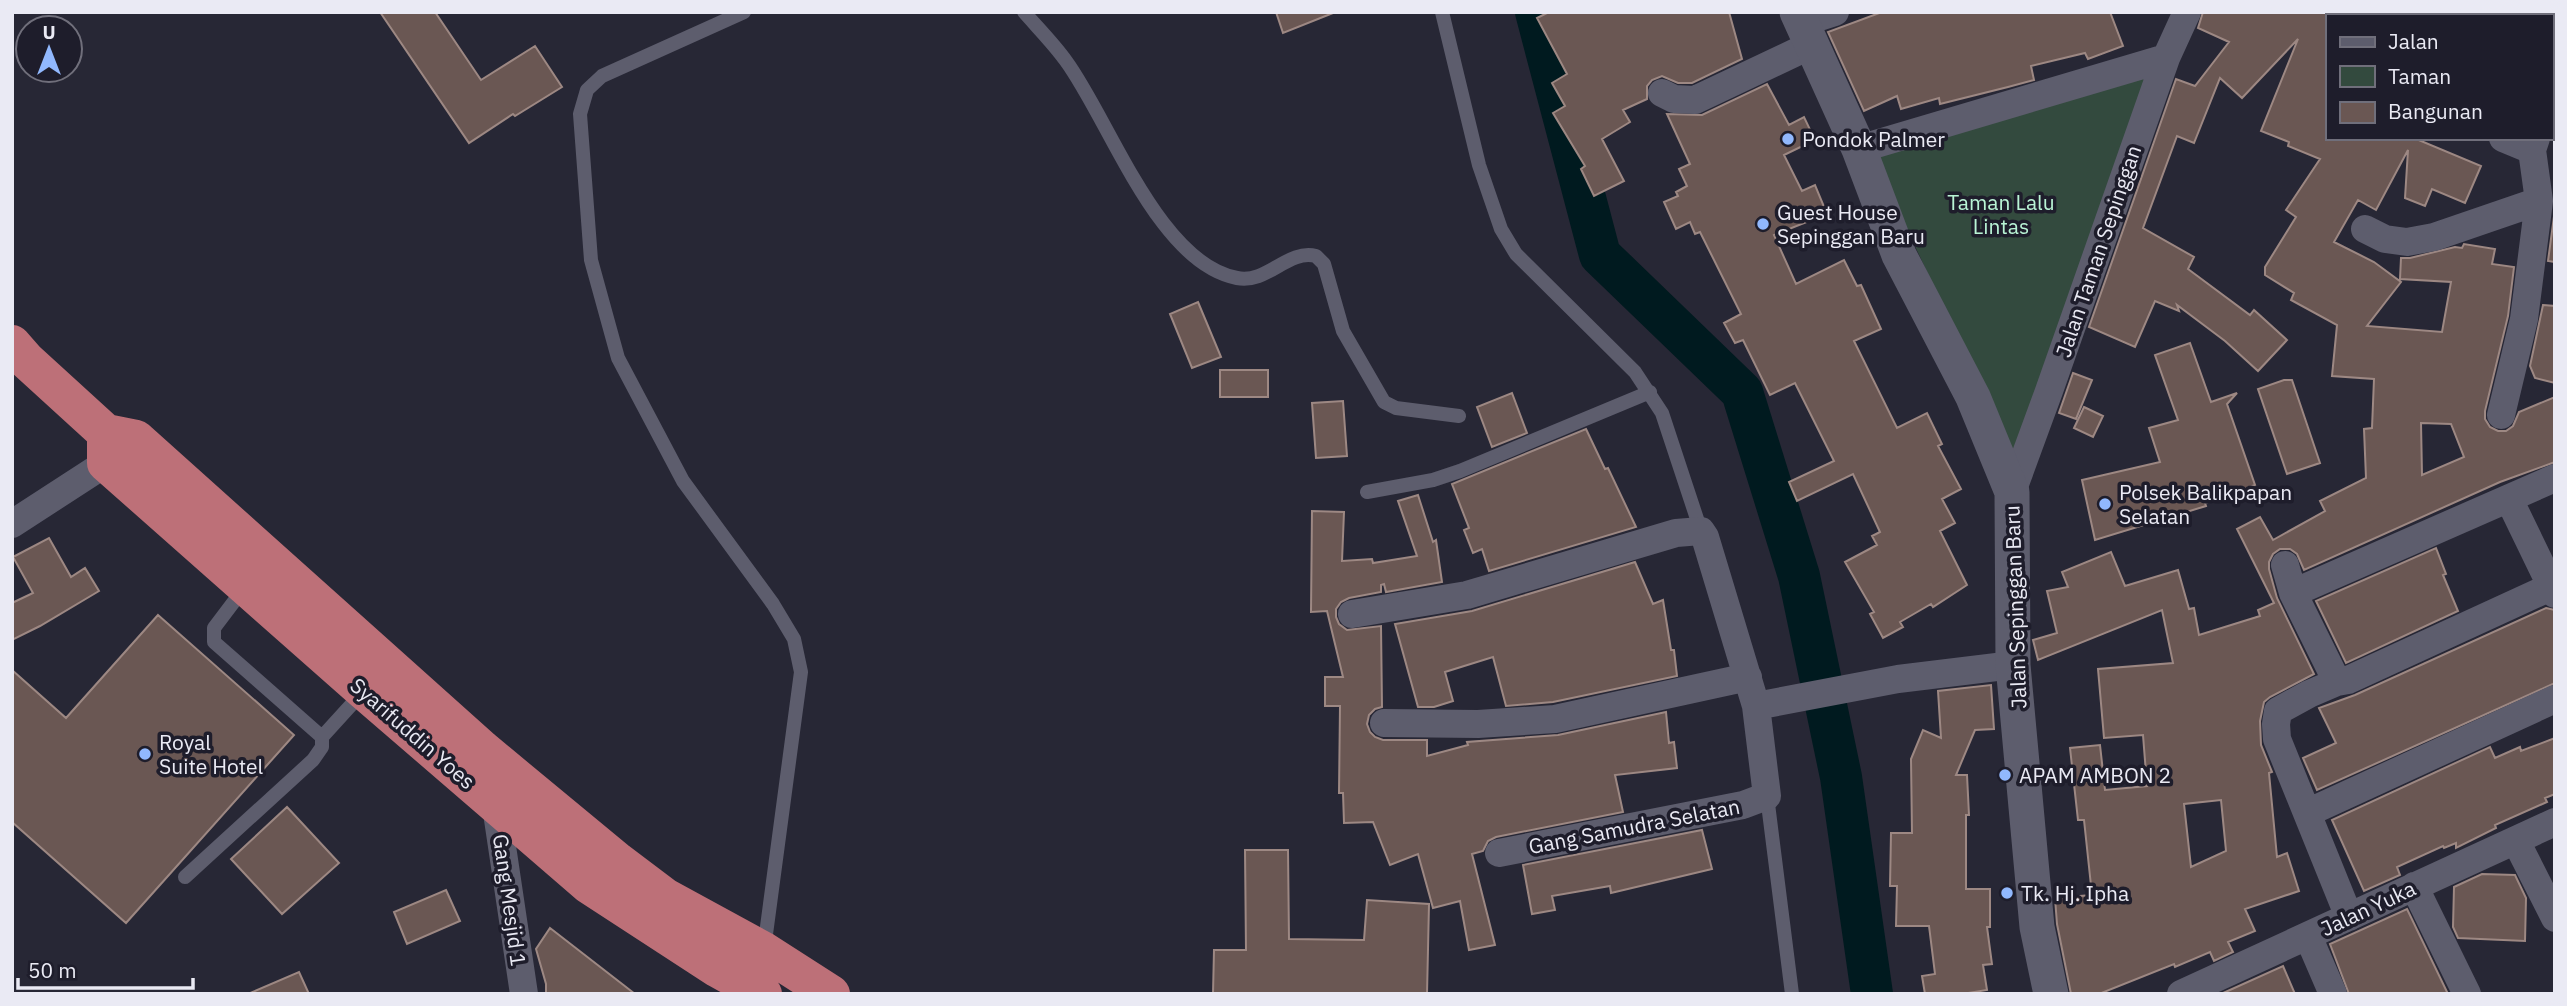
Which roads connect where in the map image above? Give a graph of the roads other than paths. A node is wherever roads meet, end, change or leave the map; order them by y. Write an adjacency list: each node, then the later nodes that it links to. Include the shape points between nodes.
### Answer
1 (744, 12): 49 (lane, via 602,76 587,90 580,114 591,260 618,358 683,481 794,639 801,672)
2 (1024, 12): 17 (lane, via 1066,60 1128,169 1176,241 1205,266 1240,279 1263,276 1298,255 1317,256 1324,264 1343,331 1384,402 1396,408)
3 (1443, 12): 15 (lane, via 1479,165 1501,229 1516,254)
4 (1835, 12): 6 (street)
5 (2187, 12): 7 (street, Jalan Taman Sepinggan)
6 (1803, 27): 8 (street, via 1695,100); 11 (street, Jalan Sepinggan Baru)
7 (2165, 58): 11 (street); 21 (street, Jalan Taman Sepinggan)
8 (1662, 93)
9 (2513, 140): 10 (street)
10 (2534, 144): 12 (street)
11 (1859, 149): 21 (street, Jalan Sepinggan Baru, via 1899,255 1973,397)
12 (2539, 201): 13 (street, via 2407,243); 16 (street, via 2524,318)
13 (2365, 229)
14 (17, 357): 18 (highway, Syarifuddin Yoes)
15 (1650, 392): 20 (lane, via 1460,471); 24 (lane, via 1662,413)
16 (2501, 415)
17 (1459, 416)
18 (106, 448): 23 (street); 26 (highway, Syarifuddin Yoes); 31 (highway, via 136,439)
19 (2555, 478): 22 (street)
20 (1367, 492)
21 (2012, 492): 30 (street, Jalan Sepinggan Baru)
22 (2509, 499): 27 (street); 28 (street)
23 (12, 524)
24 (1701, 531): 29 (street, via 1676,533 1467,595); 32 (street)
25 (2285, 565): 28 (street)
26 (246, 586): 31 (highway, Syarifuddin Yoes); 37 (lane, via 214,628 214,642)
27 (2554, 589): 33 (street)
28 (2293, 593): 33 (street)
29 (1352, 614)
30 (2013, 665): 35 (street, via 1898,679); 54 (street, Jalan Sepinggan Baru, via 2037,927)
31 (375, 677): 37 (lane); 39 (highway, Syarifuddin Yoes); 49 (highway, via 482,749 665,897)
32 (1748, 677): 35 (street); 36 (street, via 1555,719)
33 (2337, 682): 40 (street, via 2278,711 2277,739)
34 (2555, 699): 40 (street)
35 (1765, 705): 38 (street)
36 (1384, 723)
37 (322, 737): 44 (lane, via 322,747 313,760)
38 (1767, 796): 43 (street, Gang Samudra Selatan, via 1743,805); 53 (lane)
39 (496, 806): 50 (street, Gang Mesjid 1); 51 (highway, Syarifuddin Yoes, via 589,885)
40 (2307, 813): 46 (street)
41 (2555, 822): 42 (street, Jalan Yuka)
42 (2516, 841): 45 (street, Jalan Yuka); 47 (street)
43 (1499, 853)
44 (185, 877)
45 (2414, 886): 46 (street, Jalan Yuka); 57 (street)
46 (2349, 917): 48 (street, Jalan Yuka)
47 (2555, 918)
48 (2308, 936): 55 (street, Jalan Yuka); 56 (street)
49 (764, 951): 52 (highway)
50 (524, 994)
51 (764, 994)
52 (831, 994)
53 (1792, 994)
54 (2051, 994)
55 (2182, 994)
56 (2333, 994)
57 (2466, 994)

